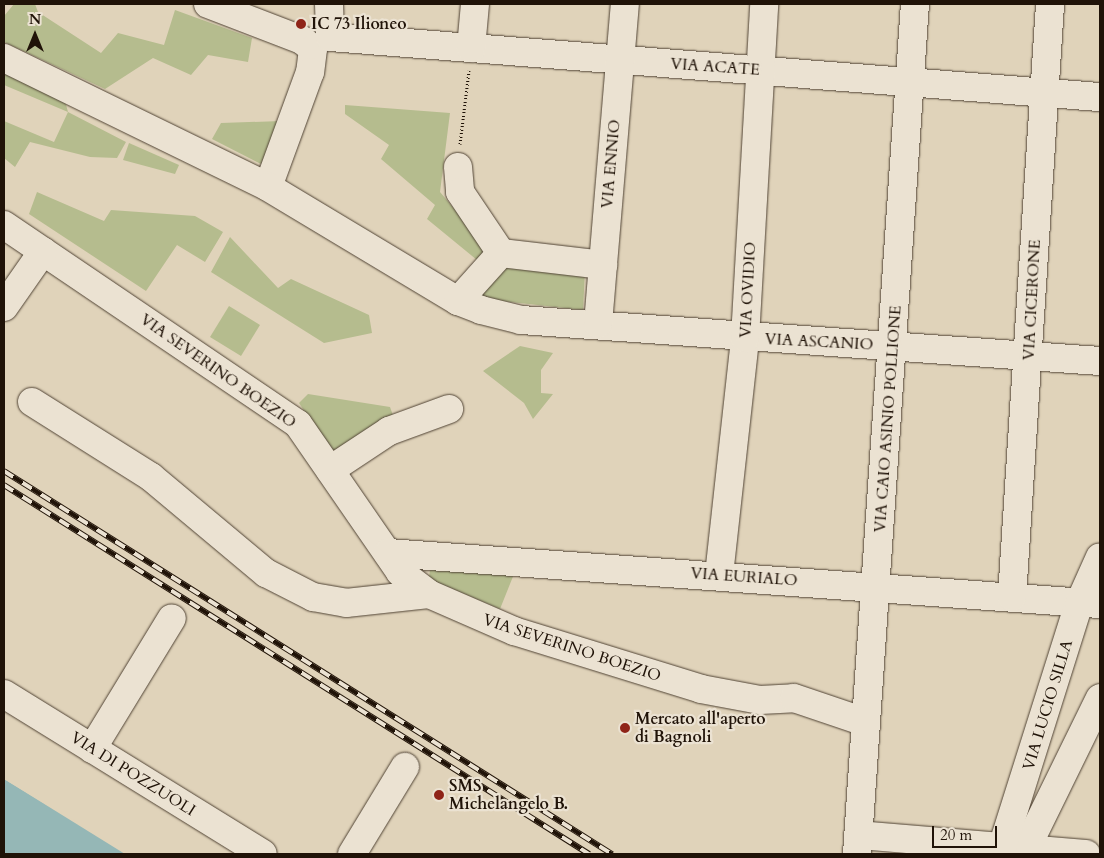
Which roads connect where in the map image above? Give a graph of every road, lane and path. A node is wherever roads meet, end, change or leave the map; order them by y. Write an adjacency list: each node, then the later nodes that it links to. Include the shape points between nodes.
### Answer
1 (208, 4): 16 (street, via 302,40 313,49 310,72)
2 (329, 4): 8 (street, VIA ACATE, via 330,37)
3 (476, 4): 8 (street)
4 (625, 4): 10 (street, VIA ENNIO)
5 (764, 4): 11 (street, VIA OVIDIO)
6 (915, 4): 12 (street, VIA CAIO ASINIO POLLIONE)
7 (1050, 4): 13 (street, VIA CICERONE)
8 (471, 48): 10 (street, VIA ACATE); 15 (path)
9 (4, 58): 16 (street)
10 (619, 60): 11 (street, VIA ACATE); 20 (street, VIA ENNIO)
11 (759, 70): 12 (street, VIA ACATE); 24 (street, VIA OVIDIO)
12 (909, 84): 13 (street, VIA ACATE); 25 (street, VIA CAIO ASINIO POLLIONE)
13 (1042, 92): 14 (street, VIA ACATE); 26 (street, VIA CICERONE)
14 (1100, 97)
15 (458, 167): 19 (street, via 460,192)
16 (268, 187): 21 (street)
17 (4, 225): 18 (street, VIA SEVERINO BOEZIO)
18 (43, 251): 22 (street); 30 (street, VIA SEVERINO BOEZIO, via 298,424)
19 (501, 253): 20 (street); 21 (street)
20 (603, 265): 23 (street, VIA ENNIO)
21 (458, 301): 23 (street, VIA ASCANIO, via 521,320)
22 (4, 307)
23 (598, 324): 24 (street, VIA ASCANIO)
24 (745, 338): 25 (street, VIA ASCANIO); 33 (street, VIA OVIDIO)
25 (894, 345): 26 (street, VIA ASCANIO); 34 (street, VIA CAIO ASINIO POLLIONE)
26 (1029, 358): 27 (street, VIA ASCANIO); 36 (street, VIA CICERONE)
27 (1100, 361)
28 (32, 402): 35 (street, via 150,477 266,573 314,597 346,603)
29 (449, 409): 30 (street, via 389,431)
30 (330, 470): 32 (street, VIA SEVERINO BOEZIO)
31 (1100, 557): 37 (street, VIA LUCIO SILLA)
32 (394, 562): 33 (street, VIA EURIALO); 35 (street, VIA SEVERINO BOEZIO)
33 (719, 575): 34 (street, VIA EURIALO)
34 (877, 585): 36 (street, VIA EURIALO); 41 (street, VIA CAIO ASINIO POLLIONE)
35 (428, 594): 41 (street, VIA SEVERINO BOEZIO, via 514,631 701,689 760,700 794,698)
36 (1012, 597): 37 (street, VIA EURIALO)
37 (1090, 604): 45 (street, VIA LUCIO SILLA)
38 (172, 618): 42 (street)
39 (4, 694): 42 (street, VIA DI POZZUOLI)
40 (1100, 698): 45 (street)
41 (865, 722): 44 (street, VIA CAIO ASINIO POLLIONE)
42 (92, 749): 46 (street, VIA DI POZZUOLI)
43 (405, 767): 47 (street)
44 (858, 844): 45 (street)
45 (1010, 850): 48 (street)
46 (263, 854)
47 (352, 854)
48 (1086, 854)

